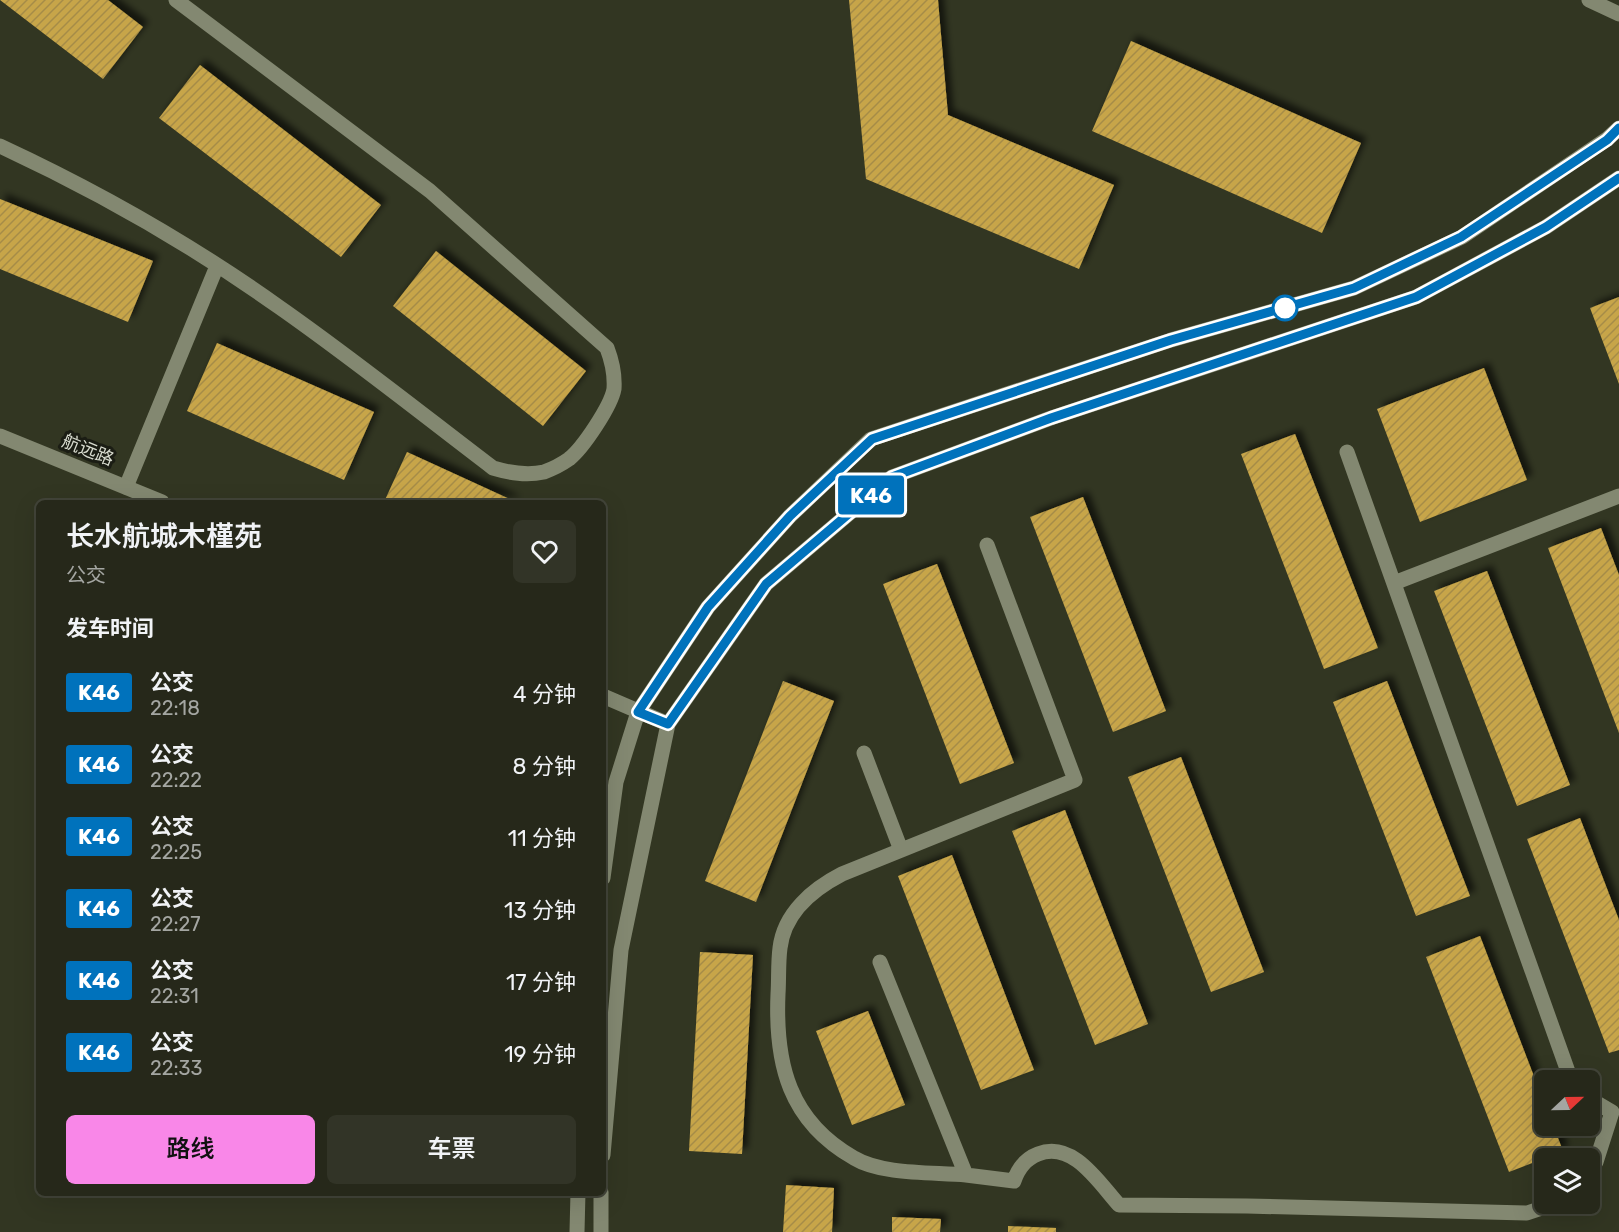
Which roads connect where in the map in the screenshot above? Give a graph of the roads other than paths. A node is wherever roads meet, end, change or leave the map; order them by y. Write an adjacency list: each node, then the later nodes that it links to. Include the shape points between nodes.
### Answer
1 (176, 0): 7 (street, via 430,191 607,348 614,390 604,414 571,458 544,472 510,473 493,468 279,307)
2 (1589, 0): 3 (street)
3 (1619, 14)
4 (1619, 128): 16 (street, via 1607,140 1461,237 1354,288 1171,340 872,439 790,516 708,607)
5 (0, 146): 7 (street, via 86,190)
6 (1619, 178): 17 (street, via 1546,227 1416,297 1051,418 892,477 766,584)
7 (217, 266): 10 (street)
8 (0, 436): 10 (street, 航远路)
9 (1347, 452): 14 (street)
10 (126, 487): 12 (street, 航远路)
11 (1619, 496): 14 (street)
12 (157, 500)
13 (987, 545): 19 (street, via 1075,780)
14 (1394, 583): 22 (street)
15 (606, 697): 16 (street)
16 (638, 712): 17 (street); 20 (street, via 616,782)
17 (668, 724): 25 (street, via 621,950)
18 (864, 753): 19 (street)
19 (901, 850): 27 (street, via 825,882 790,919 780,947 778,1047 798,1104 836,1147 874,1168)
20 (606, 856)
21 (880, 962): 27 (street)
22 (1567, 1070)
23 (1600, 1103): 24 (street)
24 (1616, 1110): 26 (street)
25 (606, 1121)
26 (1600, 1152)
27 (966, 1175): 30 (street, via 1014,1181 1018,1170 1034,1155 1058,1151 1081,1164 1119,1205)
28 (579, 1196): 31 (street)
29 (601, 1196): 32 (street)
30 (1534, 1211)
31 (576, 1232)
32 (601, 1232)

